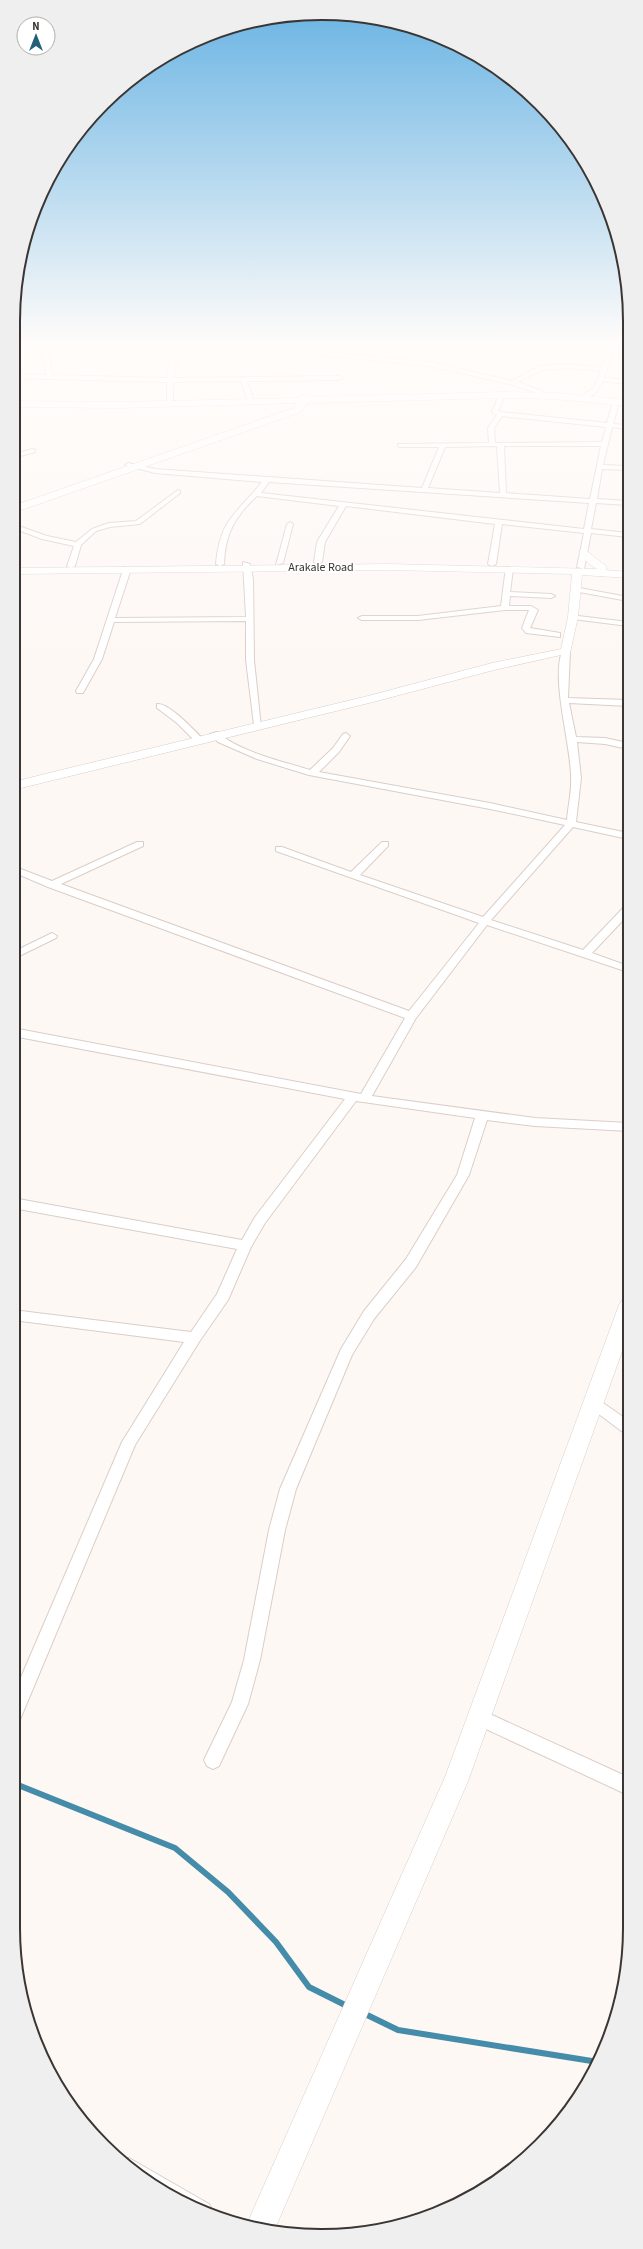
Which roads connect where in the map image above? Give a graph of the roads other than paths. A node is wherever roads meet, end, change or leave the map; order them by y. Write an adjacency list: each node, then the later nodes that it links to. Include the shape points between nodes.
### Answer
1 (181, 449): 7 (main road)
2 (441, 449): 11 (street)
3 (498, 449): 14 (street, via 505,465 502,476)
4 (603, 449): 8 (street)
5 (33, 451): 6 (street)
6 (20, 454)
7 (132, 466): 10 (street, via 155,471); 17 (main road); 19 (main road)
8 (599, 467): 9 (street); 15 (street)
9 (623, 468)
10 (267, 480): 11 (street); 13 (street)
11 (424, 490): 14 (street)
12 (178, 492): 25 (street, via 138,523 94,530)
13 (256, 494): 18 (street); 29 (street, via 234,514 223,533)
14 (503, 495): 15 (street)
15 (593, 501): 16 (street); 23 (street)
16 (623, 503)
17 (20, 504)
18 (343, 505): 20 (street); 27 (street, via 321,542)
19 (20, 507)
20 (499, 522): 23 (street); 30 (street)
21 (290, 524): 28 (street)
22 (20, 528): 25 (street, via 60,542)
23 (587, 531): 24 (street); 26 (street)
24 (623, 534)
25 (78, 544): 33 (street)
26 (584, 552): 35 (main road); 38 (street)
27 (318, 562): 28 (main road, Arakale Road); 32 (main road, Arakale Road)
28 (278, 563): 31 (main road, Arakale Road)
29 (220, 564): 31 (main road, Arakale Road); 33 (main road, Arakale Road)
30 (492, 564): 32 (main road, Arakale Road); 38 (main road, Arakale Road)
31 (246, 565): 32 (main road, Arakale Road); 36 (main road, Arakale Road); 49 (street, via 249,579)
32 (388, 565): 37 (main road, Arakale Road)
33 (71, 566): 34 (main road, Arakale Road)
34 (20, 567)
35 (602, 568): 38 (main road, Arakale Road); 39 (main road, Arakale Road)
36 (127, 569): 40 (main road, Arakale Road); 50 (street)
37 (508, 569): 38 (main road, Arakale Road); 43 (street)
38 (579, 569): 41 (main road, Arakale Road); 42 (main road)
39 (623, 570)
40 (20, 571)
41 (623, 574)
42 (577, 589): 45 (street); 47 (main road)
43 (507, 594): 44 (street); 46 (street)
44 (551, 596)
45 (623, 598)
46 (505, 608): 48 (street, via 418,618); 52 (street, via 531,608 534,610 526,628 528,631)
47 (573, 617): 51 (street); 53 (main road)
48 (362, 618)
49 (248, 619): 50 (street); 58 (street)
50 (111, 620): 54 (street, via 98,659)
51 (623, 623)
52 (557, 635)
53 (566, 651): 55 (street); 58 (main road, via 501,664 378,697)
54 (80, 691)
55 (564, 700): 56 (street); 62 (street)
56 (623, 703)
57 (160, 706): 61 (street)
58 (258, 725): 59 (main road)
59 (214, 734): 61 (main road); 64 (street, via 221,740 260,757)
60 (346, 736): 64 (street, via 336,750)
61 (198, 739): 65 (main road)
62 (572, 739): 63 (street, via 599,740); 66 (street, via 576,778)
63 (623, 745)
64 (312, 773): 66 (street)
65 (20, 784)
66 (572, 824): 67 (street); 75 (street)
67 (623, 835)
68 (140, 844): 73 (street)
69 (385, 844): 72 (street)
70 (279, 849): 72 (street)
71 (20, 872): 73 (street)
72 (353, 876): 75 (street)
73 (52, 885): 80 (street)
74 (623, 913): 78 (street)
75 (486, 920): 78 (street); 80 (street)
76 (52, 936): 77 (street)
77 (20, 952)
78 (585, 954): 79 (street)
79 (623, 967)
80 (411, 1016): 82 (street)
81 (20, 1033): 82 (street)
82 (358, 1098): 83 (street); 86 (street, via 260,1220)
83 (482, 1116): 84 (street); 94 (street, via 463,1175 411,1263 369,1315 346,1353 288,1489 277,1530 252,1660 240,1704)
84 (623, 1127)
85 (20, 1204): 86 (street, via 193,1234)
86 (245, 1246): 89 (street, via 223,1296)
87 (20, 1316): 89 (street)
88 (623, 1322): 90 (main road)
89 (194, 1338): 92 (street, via 129,1442)
90 (593, 1402): 91 (street); 93 (main road)
91 (623, 1424)
92 (20, 1699)
93 (479, 1717): 95 (street); 96 (main road, via 447,1801)
94 (213, 1760)
95 (623, 1785)
96 (262, 2223)

